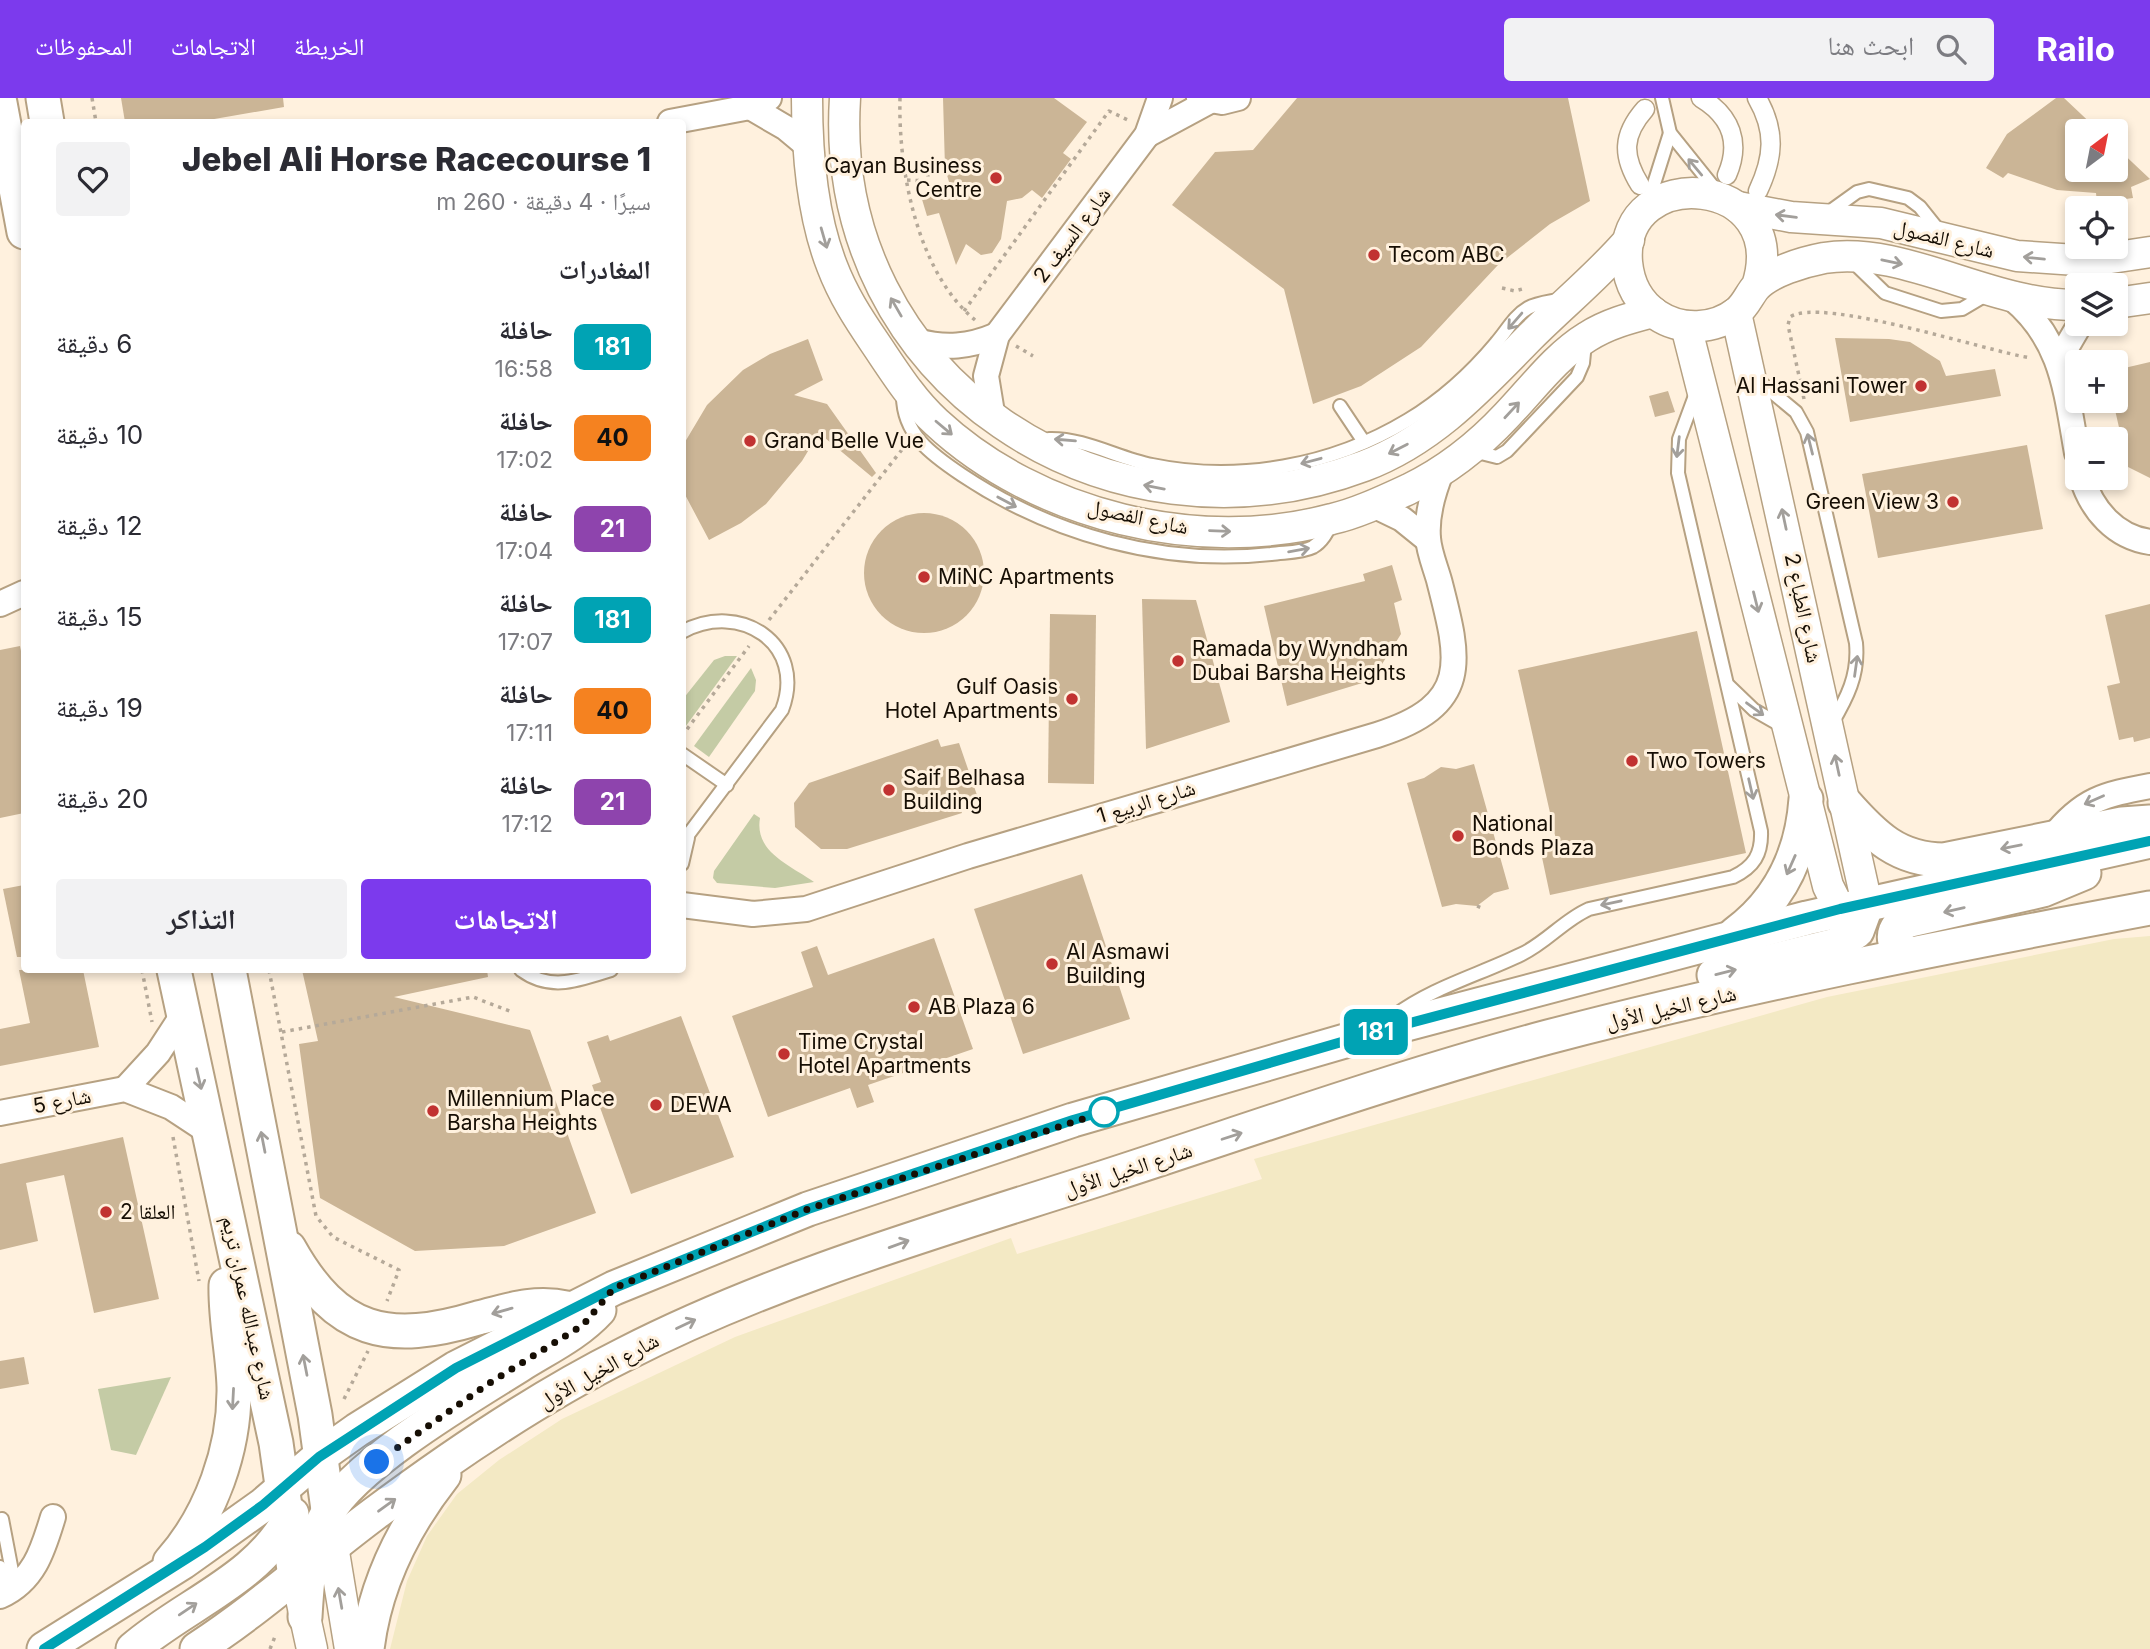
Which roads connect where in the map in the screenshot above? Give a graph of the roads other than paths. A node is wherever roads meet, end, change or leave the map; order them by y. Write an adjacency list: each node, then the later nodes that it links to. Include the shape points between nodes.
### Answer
1 (43, 98): 13 (main road)
2 (807, 98): 17 (street, شارع الفصول)
3 (845, 98): 34 (street, شارع الفصول, one-way to 3, via 864,240 845,147)
4 (1160, 98): 15 (street, شارع السيف 2)
5 (1238, 98): 9 (street, شارع السيف 2)
6 (1662, 98): 16 (lane)
7 (1701, 98): 18 (street, via 1721,112 1733,136)
8 (1757, 98): 18 (street, via 1771,130 1770,166)
9 (1204, 100): 15 (street, شارع السيف 2)
10 (760, 103): 14 (street); 17 (street)
11 (0, 106): 20 (main road)
12 (1637, 108): 19 (street, via 1624,151)
13 (46, 119)
14 (684, 119)
15 (1141, 124): 32 (street, شارع السيف 2)
16 (1670, 133): 18 (lane, one-way to 16, via 1695,167); 19 (lane)
17 (810, 148): 38 (street, شارع الفصول, one-way to 38, via 820,226 831,264 859,322)
18 (1737, 193): 19 (street); 22 (street, شارع الفصول, one-way to 18, via 2091,261 2017,257 1881,223 1818,219); 23 (street, via 1761,244)
19 (1642, 198): 21 (street)
20 (21, 216)
21 (1629, 240): 25 (street, شارع الفصول); 29 (street, via 1633,287)
22 (2150, 252)
23 (1757, 286): 24 (street, شارع الفصول, one-way to 24, via 1800,264 1848,256 1900,263); 30 (street)
24 (2001, 295): 28 (street, شارع الفصول); 35 (street, via 2042,329)
25 (1576, 297): 42 (street, شارع الفصول, one-way to 42, via 1446,419 1408,444 1324,480 1274,490 1171,490 1120,480); 43 (lane, one-way to 43, via 1528,307 1438,400)
26 (2150, 298): 27 (street)
27 (2128, 301)
28 (2065, 303)
29 (1653, 312): 31 (street); 45 (street, شارع الفصول, one-way to 29, via 1469,450 1585,338)
30 (1736, 313): 31 (street, via 1704,326); 36 (street, شارع الطباع 2)
31 (1686, 326): 37 (street, شارع الطباع 2)
32 (997, 335): 34 (street, via 954,346); 40 (street, شارع السيف 2, via 986,376)
33 (2073, 336): 35 (street)
34 (916, 341): 40 (street, شارع الفصول)
35 (2059, 360): 41 (street)
36 (1751, 374): 44 (street, شارع الطباع 2); 57 (lane, one-way to 36, via 1852,688 1858,658 1807,432 1796,412)
37 (1700, 383): 46 (street, شارع الطباع 2); 56 (lane, one-way to 56, via 1679,439 1677,462)
38 (903, 386): 49 (street, شارع الفصول, one-way to 49, via 935,421 1012,476 1114,517 1168,528 1224,532 1279,529); 49 (lane, one-way to 49, via 905,411 914,434 938,459 1032,514 1083,534 1135,548 1233,558 1298,551 1320,542)
39 (1340, 406): 43 (lane)
40 (993, 419): 42 (street, شارع الفصول)
41 (2072, 427)
42 (1024, 440): 43 (lane, one-way to 42, via 1302,463 1227,472 1152,465 1068,439)
43 (1364, 443)
44 (1772, 465): 46 (street, via 1749,451 1732,457); 57 (street, شارع الطباع 2, one-way to 44)
45 (1441, 470): 48 (street, شارع الفصول); 50 (street, شارع الربيع 1, via 1430,504)
46 (1723, 474): 58 (street, شارع الطباع 2, one-way to 58)
47 (2087, 490): 51 (street, via 2109,523)
48 (1371, 504): 49 (street, شارع الفصول); 50 (street, via 1402,519)
49 (1333, 519)
50 (1428, 540): 69 (street, شارع الربيع 1, via 1454,637 1454,666 1438,701 1406,725 979,852 806,909 753,914)
51 (2150, 542)
52 (21, 595): 53 (street)
53 (0, 606): 54 (street)
54 (21, 610)
55 (686, 630): 60 (lane, via 705,622 741,622 760,631 782,656 787,671 782,710)
56 (1727, 683): 58 (lane, one-way to 58, via 1754,710); 81 (lane, one-way to 81, via 1761,831 1753,864 1733,877 1589,909 1532,949 1421,998)
57 (1829, 728): 63 (street, شارع الطباع 2, one-way to 57)
58 (1788, 729): 62 (street, شارع الطباع 2)
59 (686, 757): 60 (lane)
60 (727, 785): 66 (lane)
61 (2150, 786): 65 (street, one-way to 65, via 2088,802)
62 (1806, 799): 71 (street, شارع الطباع 2, via 1828,886); 73 (main road, one-way to 73, via 1800,841 1784,880 1760,912)
63 (1845, 803): 65 (main road, one-way to 63, via 1926,860 1892,849); 71 (street, شارع الطباع 2)
64 (2150, 822): 65 (main road)
65 (2052, 838)
66 (686, 840)
67 (2150, 841): 68 (main road)
68 (2106, 853): 71 (main road); 75 (main road, one-way to 75, via 2084,873 2057,886 1902,922 1894,933 1894,941 1903,951)
69 (686, 904)
70 (2150, 908): 75 (main road, شارع الخيل الأول)
71 (1854, 915): 72 (main road); 74 (main road, via 1836,944); 75 (main road)
72 (1802, 919): 73 (main road); 74 (main road, via 1818,924 1822,934 1817,944)
73 (1729, 938): 81 (main road)
74 (1798, 954): 82 (main road, one-way to 74, via 1583,1015 1620,1000)
75 (1899, 956): 82 (main road, شارع الخيل الأول)
76 (175, 973): 80 (main road, شارع عبدالله عمران تريم)
77 (230, 973): 86 (main road, شارع عبدالله عمران تريم, one-way to 77)
78 (525, 973): 79 (lane, via 561,984)
79 (600, 973)
80 (184, 1013): 83 (street, via 158,1054); 85 (main road, شارع عبدالله عمران تريم, one-way to 85)
81 (1376, 1032): 88 (main road, via 938,1164 808,1209)
82 (1548, 1037): 90 (main road, شارع الخيل الأول, one-way to 82, via 623,1355 763,1293 944,1227)
83 (125, 1089): 84 (street, شارع 5); 85 (street, via 171,1107)
84 (0, 1113)
85 (212, 1134): 87 (main road, شارع عبدالله عمران تريم)
86 (280, 1232): 89 (main road, one-way to 86, via 523,1306 434,1331 378,1329 351,1318 325,1299 305,1276); 91 (main road, شارع عبدالله عمران تريم, one-way to 86, via 315,1415)
87 (232, 1234): 92 (main road, شارع عبدالله عمران تريم); 100 (main road, one-way to 100, via 226,1292 234,1387 232,1423 224,1458 197,1523)
88 (614, 1288): 89 (main road); 93 (main road, via 583,1325 364,1471)
89 (569, 1309): 91 (main road, via 456,1368)
90 (468, 1448): 98 (main road, شارع الخيل الأول, one-way to 90); 108 (main road, via 401,1538 376,1605)
91 (315, 1461): 92 (main road); 93 (main road, شارع عبدالله عمران تريم); 96 (main road)
92 (284, 1489): 96 (main road, شارع عبدالله عمران تريم); 97 (main road)
93 (327, 1513): 98 (main road)
94 (53, 1517): 102 (street, via 35,1567)
95 (2, 1519): 102 (lane)
96 (287, 1525): 98 (main road, شارع عبدالله عمران تريم); 101 (main road, via 268,1549)
97 (227, 1532): 100 (main road); 101 (main road, via 249,1529 260,1543)
98 (312, 1563): 103 (main road); 106 (main road, شارع الخيل الأول); 107 (street, شارع عبدالله عمران تريم, one-way to 98)
99 (0, 1567): 102 (lane)
100 (155, 1579): 104 (main road)
101 (233, 1579): 105 (main road, one-way to 101)
102 (7, 1592)
103 (309, 1633)
104 (44, 1649)
105 (133, 1649)
106 (197, 1649)
107 (350, 1649)
108 (367, 1649)

